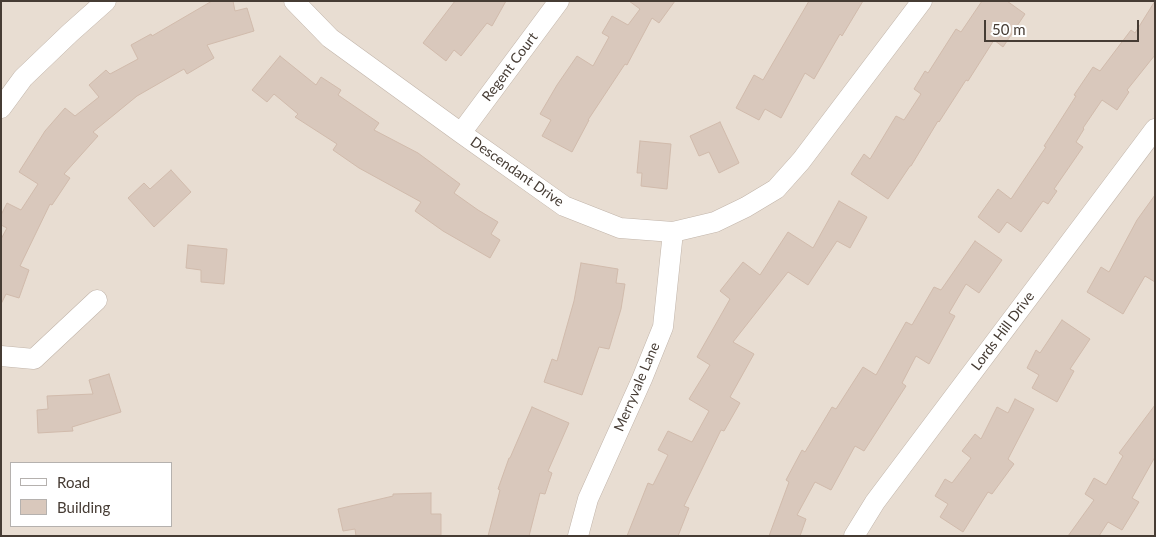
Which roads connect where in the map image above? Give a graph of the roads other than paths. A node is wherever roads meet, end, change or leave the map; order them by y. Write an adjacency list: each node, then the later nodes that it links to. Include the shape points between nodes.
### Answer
1 (106, 1): 5 (street, via 23,78)
2 (294, 1): 7 (street, Descendant Drive, via 330,38)
3 (558, 1): 7 (street, Regent Court)
4 (922, 1): 8 (street, Descendant Drive, via 801,161 776,189 715,222)
5 (1, 108)
6 (1155, 129): 12 (street, Lords Hill Drive, via 875,502)
7 (460, 133): 8 (street, Descendant Drive, via 564,206 620,228)
8 (672, 232): 11 (street, Merryvale Lane, via 663,327 588,499)
9 (97, 300): 10 (street, via 34,359)
10 (1, 356)
11 (578, 536)
12 (854, 536)

